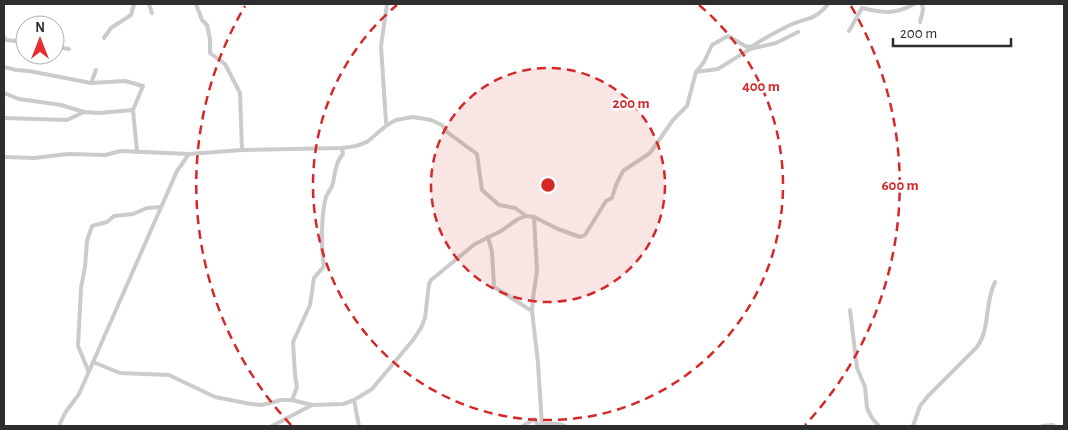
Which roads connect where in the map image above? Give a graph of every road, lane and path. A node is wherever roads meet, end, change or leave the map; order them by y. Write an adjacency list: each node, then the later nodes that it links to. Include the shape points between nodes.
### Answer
1 (134, 4): 13 (street, via 131,15 111,28)
2 (149, 4): 8 (street)
3 (196, 4): 27 (street, via 207,24 210,53 225,64 240,93)
4 (387, 4): 25 (street, via 381,46)
5 (828, 4): 19 (street, via 820,14 789,26 753,46 747,47 728,36 721,38 712,45)
6 (914, 4): 10 (street, via 900,11 880,12 862,8)
7 (922, 4): 9 (street)
8 (152, 13)
9 (920, 22)
10 (849, 31)
11 (798, 32): 19 (street, via 776,43 750,49 718,69)
12 (4, 37): 14 (street)
13 (104, 38)
14 (15, 41)
15 (65, 48): 16 (street)
16 (69, 49)
17 (4, 67): 20 (street)
18 (96, 70): 20 (street)
19 (696, 72): 33 (street, via 687,106 650,153 623,170 612,198 606,201 585,235 580,237)
20 (91, 83): 22 (street, via 125,81 143,86)
21 (4, 93): 23 (street)
22 (133, 110): 23 (street); 28 (street)
23 (84, 112): 24 (street, via 66,120)
24 (4, 118)
25 (387, 125): 26 (street, via 367,142); 32 (street, via 399,118 413,117 442,125 476,154 482,190 499,205 515,208)
26 (342, 148): 27 (street); 40 (street, via 343,154 325,204 324,266 314,278 310,305 294,342 297,387)
27 (242, 150): 29 (street)
28 (137, 152): 29 (street); 30 (street)
29 (189, 154): 31 (street)
30 (4, 157)
31 (160, 207): 38 (street); 39 (street, via 114,216 107,222 92,226 81,288 78,346)
32 (526, 216): 33 (street); 34 (street)
33 (534, 218): 37 (street, via 537,271)
34 (488, 237): 37 (street, via 494,288); 41 (street, via 430,280 425,318 418,334 379,381)
35 (995, 282): 50 (street, via 990,293 983,338 920,406)
36 (850, 310): 49 (street, via 857,368 865,387 868,408)
37 (532, 311): 47 (street)
38 (93, 362): 39 (street); 40 (street, via 120,373 169,375 219,398 262,405)
39 (88, 371): 43 (street, via 79,394)
40 (292, 400): 42 (street)
41 (354, 400): 42 (street, via 343,404); 45 (street)
42 (312, 405): 44 (street)
43 (59, 426)
44 (272, 426)
45 (359, 426)
46 (523, 426): 47 (street, via 534,418)
47 (541, 426): 48 (street)
48 (565, 426)
49 (879, 426)
50 (913, 426)
51 (1042, 426): 52 (street)
52 (1054, 426)

